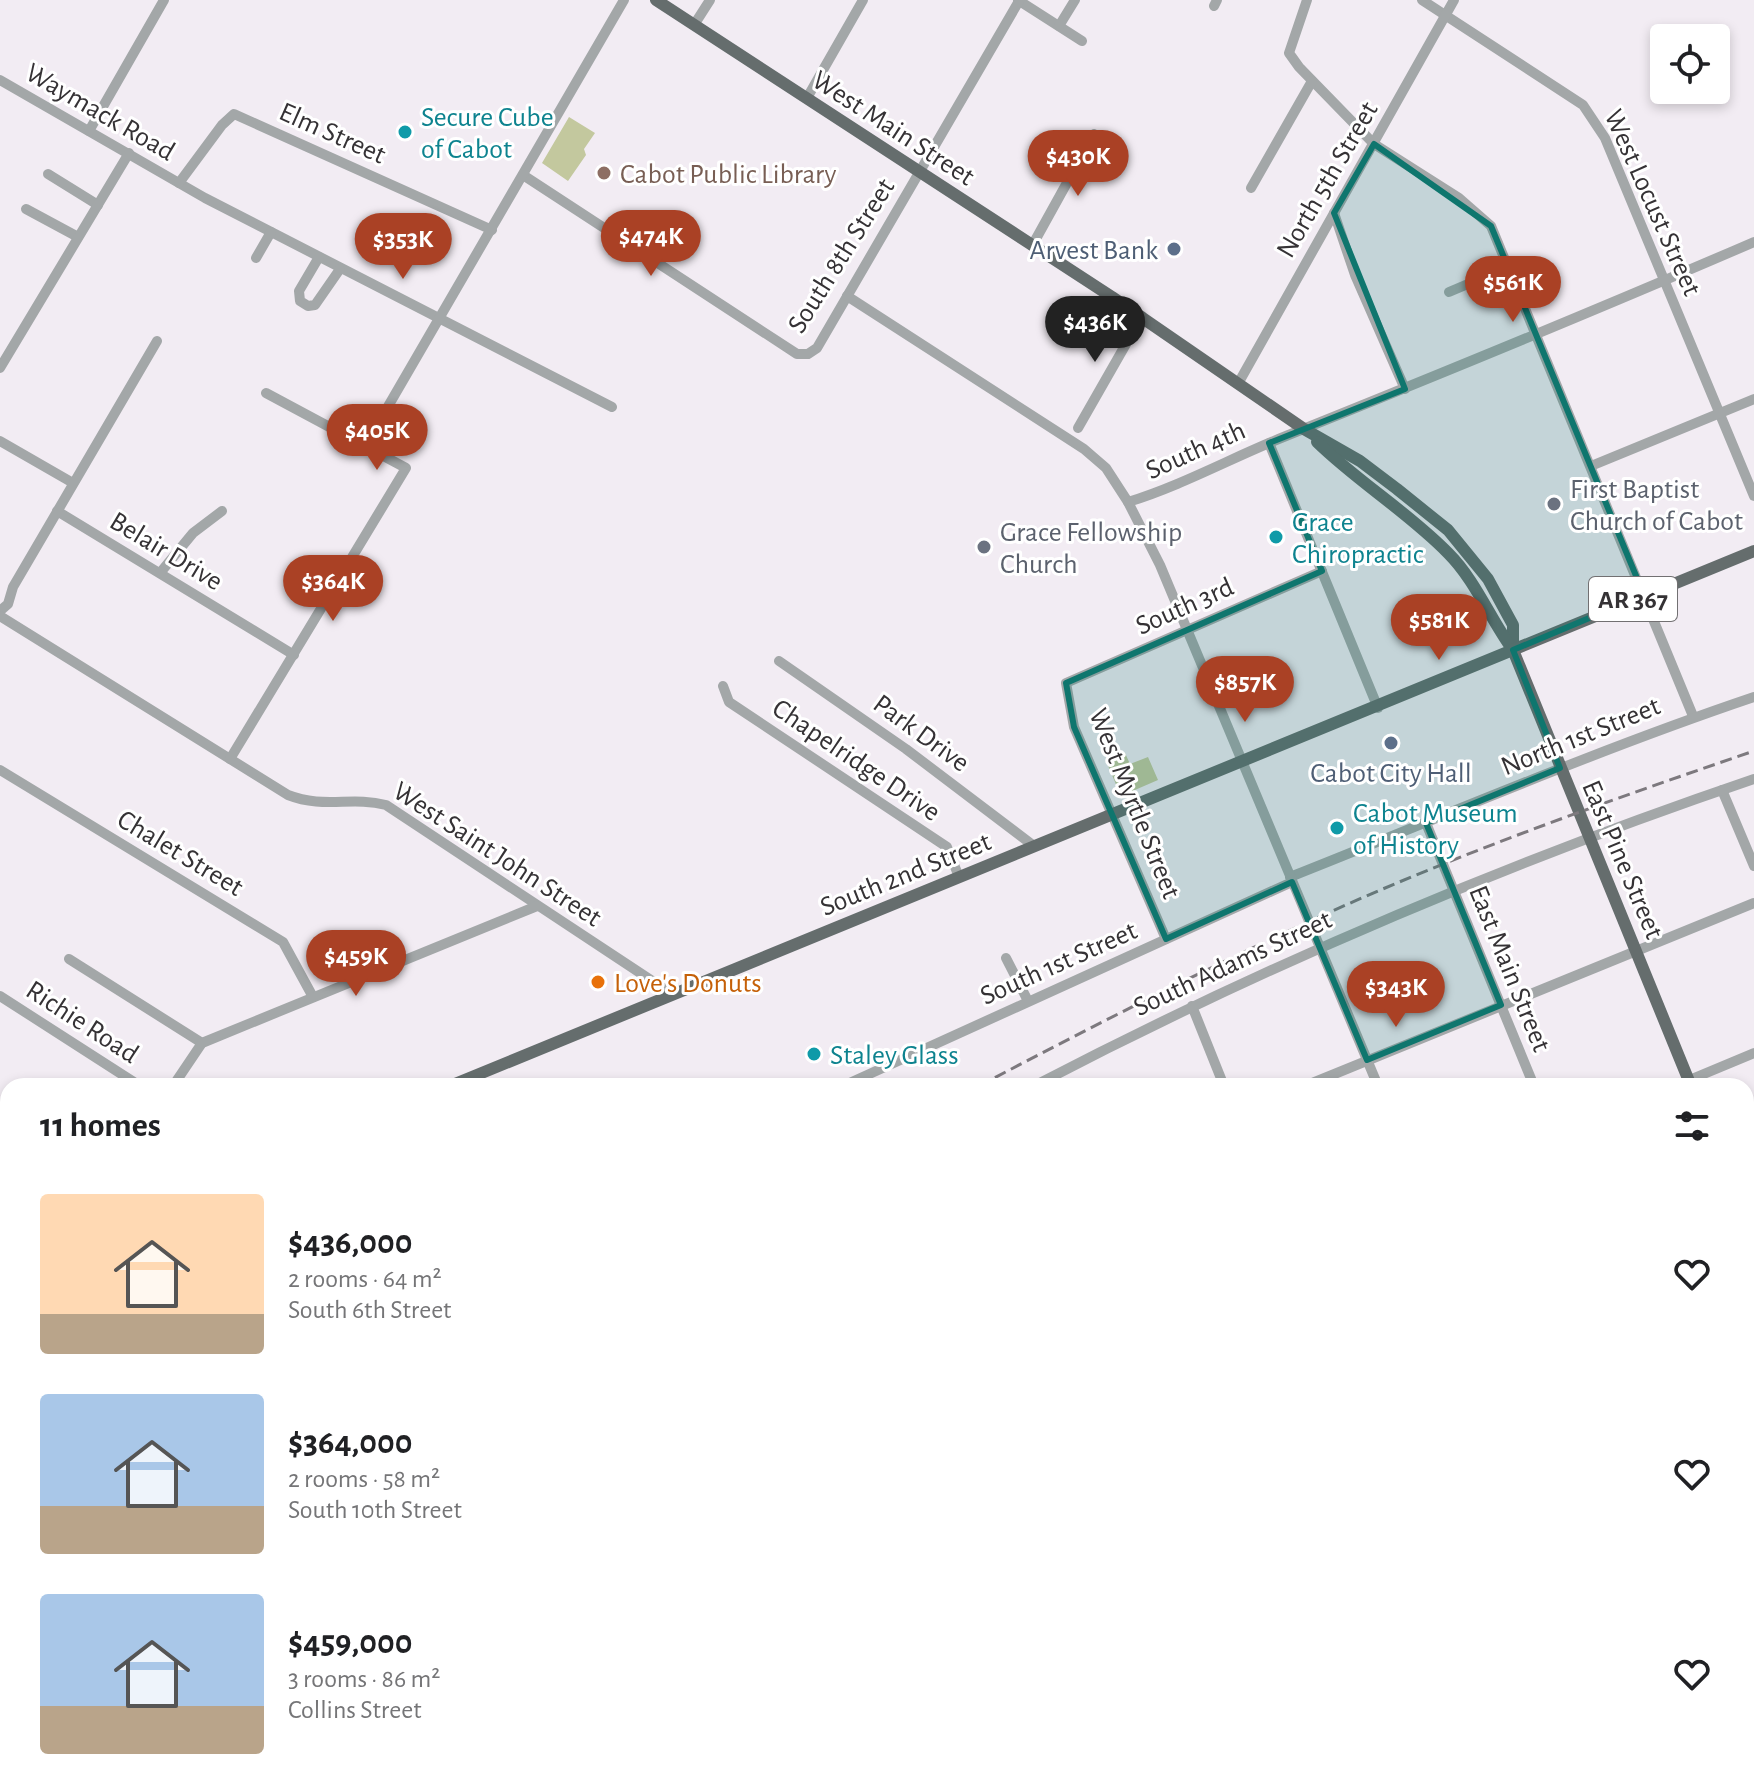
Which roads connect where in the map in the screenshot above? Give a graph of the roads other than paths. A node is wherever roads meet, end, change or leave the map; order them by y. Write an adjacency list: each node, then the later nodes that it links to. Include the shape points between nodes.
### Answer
1 (164, 0): 18 (street)
2 (624, 0): 24 (street)
3 (656, 0): 12 (main road, West Main Street)
4 (710, 0): 12 (street)
5 (863, 0): 17 (street)
6 (1018, 0): 13 (street); 22 (street, South 8th Street)
7 (1075, 0): 13 (street)
8 (1307, 0): 16 (street, via 1289,53)
9 (1422, 0): 11 (street, West Locust Street)
10 (1454, 0): 11 (street, North 5th Street)
11 (1445, 15): 20 (street, North 5th Street); 39 (street, West Locust Street, via 1583,105 1605,138)
12 (694, 25): 17 (main road, West Main Street)
13 (1059, 26): 14 (street)
14 (1082, 41)
15 (0, 80): 18 (street, Waymack Road)
16 (1312, 81): 20 (street); 26 (street)
17 (807, 98): 22 (main road, West Main Street)
18 (89, 131): 21 (street, Waymack Road)
19 (1094, 134): 34 (street)
20 (1374, 144): 29 (street, North 5th Street); 37 (street, via 1459,198 1491,226)
21 (129, 153): 25 (street, Waymack Road); 27 (street)
22 (919, 172): 34 (main road, West Main Street); 41 (street, South 8th Street)
23 (48, 174): 27 (street)
24 (523, 175): 30 (street); 41 (street, South 8th Street, via 797,354 817,348)
25 (179, 183): 30 (street, Elm Street, via 234,114); 31 (street)
26 (1251, 188)
27 (98, 205): 32 (street)
28 (26, 209): 32 (street)
29 (1334, 213): 47 (street, North 5th Street); 48 (street)
30 (492, 230): 43 (street)
31 (271, 232): 35 (street); 36 (street)
32 (78, 237): 46 (street)
33 (1754, 242): 39 (street, South 4th)
34 (1032, 246): 42 (main road, West Main Street)
35 (319, 257): 38 (street); 38 (street, via 299,291 300,301 308,306 315,305)
36 (256, 258)
37 (1508, 267): 40 (street); 44 (street)
38 (340, 269): 43 (street)
39 (1664, 281): 44 (street, South 4th); 52 (street, West Locust Street)
40 (1449, 292)
41 (847, 296): 61 (street, via 1062,433 1106,468)
42 (1142, 316): 47 (main road, West Main Street); 53 (street)
43 (439, 318): 51 (street); 57 (street)
44 (1536, 336): 48 (street, South 4th); 58 (street)
45 (157, 341): 59 (street, West Saint John Street)
46 (0, 368)
47 (1239, 382): 54 (main road, West Main Street)
48 (1405, 389): 54 (street, South 4th)
49 (266, 393): 57 (street)
50 (1754, 399): 52 (street)
51 (612, 407)
52 (1721, 412): 58 (street); 60 (street, West Locust Street)
53 (1078, 428)
54 (1304, 429): 56 (street, South 4th); 70 (main road, West Main Street, via 1451,555)
55 (0, 441): 59 (street)
56 (1269, 443): 61 (street, South 4th); 65 (street)
57 (365, 446): 71 (street, via 406,468)
58 (1591, 466): 67 (street)
59 (73, 483): 62 (street, West Saint John Street)
60 (1754, 496)
61 (1134, 500): 69 (street)
62 (57, 511): 66 (street, Belair Drive); 68 (street, West Saint John Street)
63 (222, 511): 66 (street, via 193,533)
64 (1754, 551): 67 (main road, AR 367)
65 (1322, 571): 69 (street, South 3rd); 76 (street)
66 (160, 573): 71 (street, Belair Drive)
67 (1644, 595): 70 (main road, AR 367); 77 (street)
68 (0, 614): 78 (street, West Saint John Street)
69 (1186, 630): 73 (street, South 3rd); 79 (street)
70 (1513, 650): 76 (main road, AR 367); 80 (main road, East Pine Street)
71 (294, 655): 78 (street)
72 (779, 661): 87 (street, Park Drive)
73 (1066, 683): 84 (street, West Myrtle Street, via 1074,727)
74 (723, 686): 89 (street, Chapelridge Drive, via 729,702 947,847)
75 (1754, 697): 77 (street, North 1st Street)
76 (1378, 708): 79 (main road, South 2nd Street / AR 367)
77 (1693, 716): 80 (street, North 1st Street)
78 (230, 759): 93 (street, West Saint John Street, via 308,803 386,805)
79 (1244, 762): 84 (main road, South 2nd Street / AR 367); 90 (street)
80 (1560, 768): 85 (street, North 1st Street); 86 (main road, East Pine Street)
81 (0, 770): 101 (street, Chalet Street, via 283,942)
82 (1754, 779): 83 (street, South Adams Street)
83 (1722, 790): 86 (street, South Adams Street); 88 (street)
84 (1113, 814): 87 (main road, South 2nd Street / AR 367); 94 (street, West Myrtle Street)
85 (1426, 823): 90 (street, South 1st Street); 91 (street, East Main Street)
86 (1588, 839): 91 (street, South Adams Street); 96 (main road, East Pine Street)
87 (1034, 846): 89 (main road, South 2nd Street / AR 367)
88 (1754, 866)
89 (959, 877): 99 (main road, South 2nd Street / AR 367)
90 (1291, 880): 94 (street, South 1st Street); 95 (street)
91 (1455, 893): 95 (street, South Adams Street); 103 (street, East Main Street)
92 (1754, 903): 96 (street)
93 (537, 906): 99 (street, West Saint John Street); 101 (street)
94 (1166, 939): 102 (street, South 1st Street)
95 (1319, 947): 104 (street, South Adams Street); 107 (street)
96 (1637, 951): 103 (street); 117 (main road, East Pine Street)
97 (1006, 958): 102 (street)
98 (69, 959): 105 (street)
99 (672, 994): 110 (main road, South 2nd Street / AR 367)
100 (0, 996): 108 (street, Richie Road)
101 (313, 997): 105 (street)
102 (1028, 1001): 111 (street, South 1st Street)
103 (1501, 1005): 107 (street); 116 (street, East Main Street)
104 (1192, 1006): 112 (street, South Adams Street); 113 (street)
105 (202, 1043): 109 (street)
106 (1754, 1053): 118 (street)
107 (1367, 1060): 114 (street); 115 (street)
108 (128, 1078)
109 (178, 1078)
110 (469, 1078)
111 (860, 1078)
112 (1050, 1078)
113 (1221, 1078)
114 (1324, 1078)
115 (1375, 1078)
116 (1531, 1078)
117 (1687, 1078)
118 (1700, 1078)

